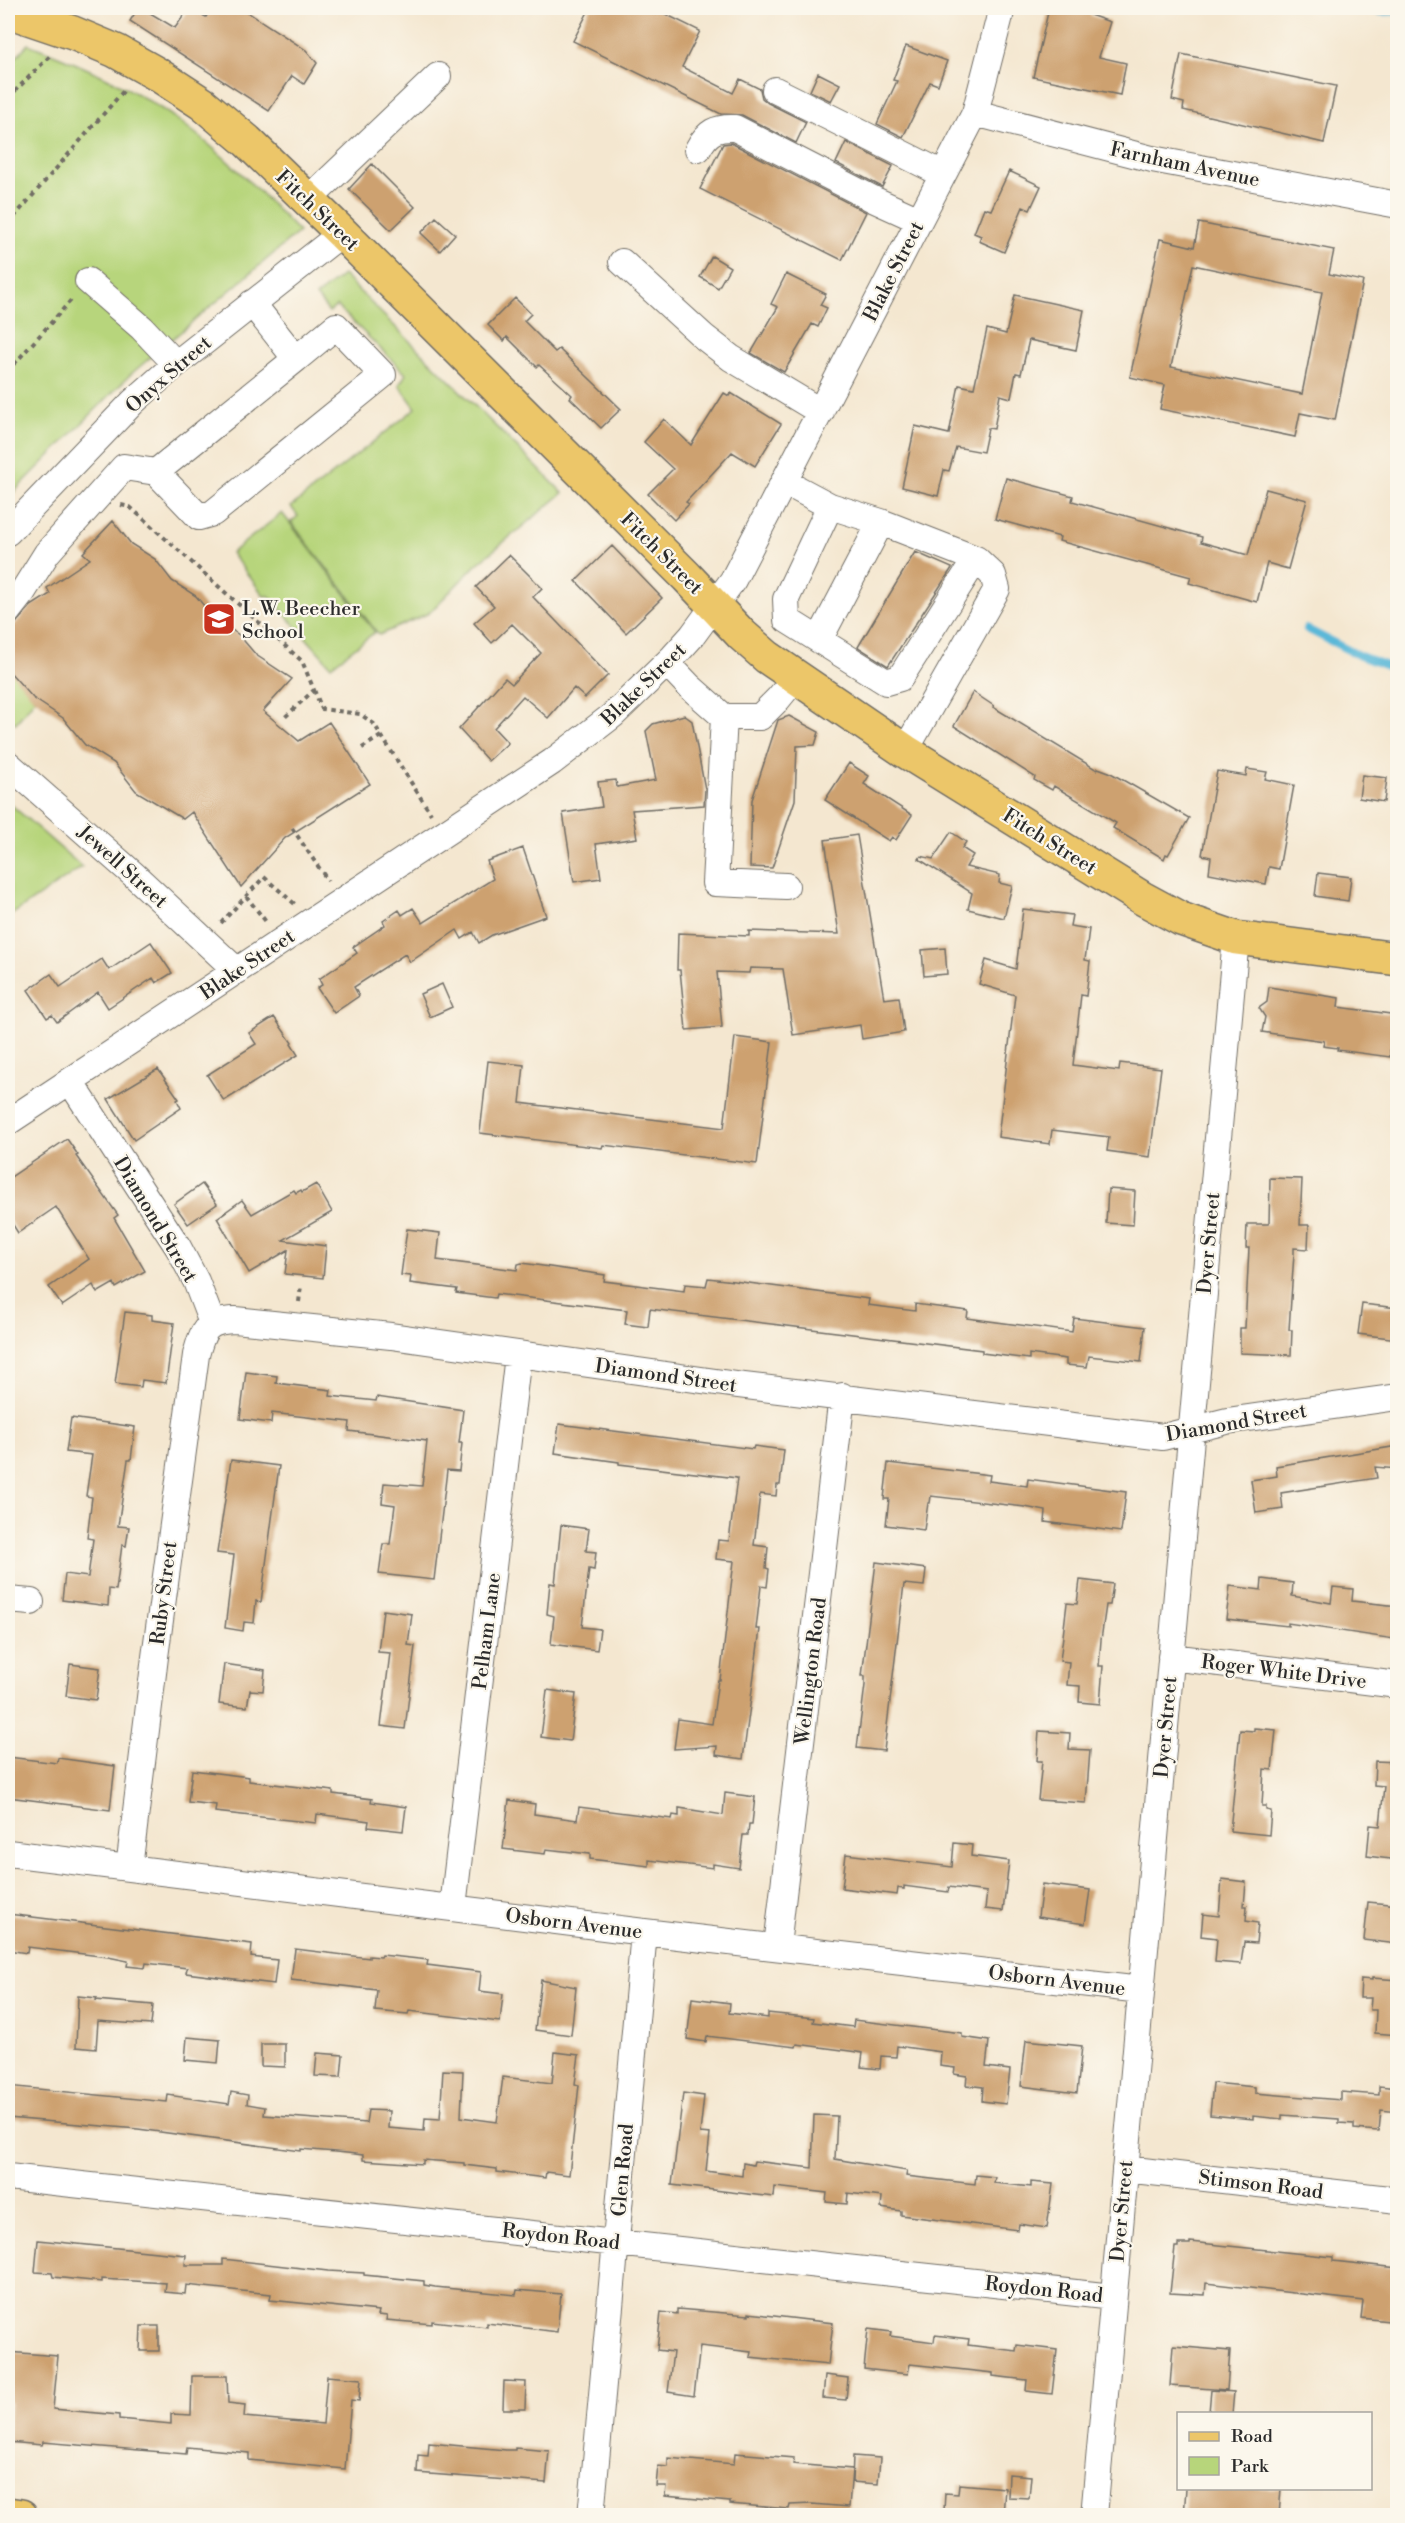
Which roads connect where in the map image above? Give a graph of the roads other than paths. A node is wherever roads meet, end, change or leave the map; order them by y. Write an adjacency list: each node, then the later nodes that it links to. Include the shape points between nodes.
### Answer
1 (1002, 8): 5 (street, Blake Street)
2 (8, 11): 8 (main road, Fitch Street, via 116,51 157,74 247,141)
3 (438, 76): 8 (street)
4 (775, 90): 7 (street)
5 (975, 113): 7 (street, Blake Street); 9 (street, Farnham Avenue, via 1152,159)
6 (698, 149): 10 (street, via 712,131 735,128)
7 (943, 174): 10 (street, Blake Street)
8 (308, 200): 11 (main road, Fitch Street)
9 (1398, 205)
10 (919, 220): 17 (street, Blake Street)
11 (342, 232): 14 (street, Onyx Street); 24 (main road, Fitch Street)
12 (622, 262): 17 (street, via 704,338)
13 (88, 281): 16 (street)
14 (252, 303): 15 (street); 16 (street, Onyx Street)
15 (296, 359): 18 (street); 18 (street, via 336,326 383,375 213,513 199,517)
16 (176, 364): 22 (street, Onyx Street, via 133,402)
17 (821, 412): 19 (street, Blake Street)
18 (156, 472): 25 (street, via 124,467 46,553)
19 (785, 482): 20 (street); 24 (street, Blake Street)
20 (830, 506): 21 (street); 26 (street, via 786,599 787,620)
21 (881, 522): 23 (street); 26 (street)
22 (8, 532)
23 (976, 559): 26 (street, via 900,678 886,682); 30 (street, via 993,575 997,589)
24 (714, 606): 27 (street, Blake Street); 28 (main road, Fitch Street, via 742,635)
25 (8, 611)
26 (819, 640)
27 (667, 663): 29 (street); 35 (street, Blake Street, via 614,715 552,762)
28 (795, 677): 29 (street, via 760,717); 30 (main road, Fitch Street)
29 (724, 717): 32 (street, via 715,883)
30 (905, 751): 33 (main road, Fitch Street, via 1142,898 1181,919)
31 (8, 764): 35 (street, Jewell Street)
32 (786, 886)
33 (1236, 938): 34 (main road, Fitch Street); 42 (street, Dyer Street)
34 (1398, 959)
35 (237, 971): 36 (street, Blake Street)
36 (70, 1081): 37 (street, Blake Street); 38 (street, Diamond Street, via 178,1247)
37 (10, 1116)
38 (212, 1323): 39 (street, Diamond Street, via 235,1320); 46 (street, Ruby Street, via 200,1339 196,1355)
39 (518, 1354): 40 (street, Diamond Street); 47 (street, Pelham Lane)
40 (842, 1396): 42 (street, Diamond Street, via 1133,1435 1163,1437); 49 (street, Wellington Road)
41 (1398, 1397): 42 (street, Diamond Street)
42 (1191, 1429): 43 (street, Dyer Street)
43 (1171, 1658): 44 (street, Roger White Drive); 50 (street, Dyer Street)
44 (1398, 1685)
45 (8, 1853): 46 (street, Osborn Avenue)
46 (129, 1868): 47 (street, Osborn Avenue)
47 (453, 1907): 48 (street, Osborn Avenue)
48 (644, 1932): 49 (street, Osborn Avenue); 54 (street, Glen Road)
49 (777, 1946): 50 (street, Osborn Avenue)
50 (1141, 1990): 51 (street, Dyer Street)
51 (1125, 2169): 53 (street, Stimson Road); 55 (street, Dyer Street)
52 (8, 2177): 54 (street, Roydon Road)
53 (1398, 2200)
54 (615, 2241): 55 (street, Roydon Road); 58 (street, Glen Road)
55 (1113, 2297): 59 (street, Dyer Street)
56 (8, 2514): 57 (main road)
57 (21, 2516)
58 (591, 2516)
59 (1094, 2516)

